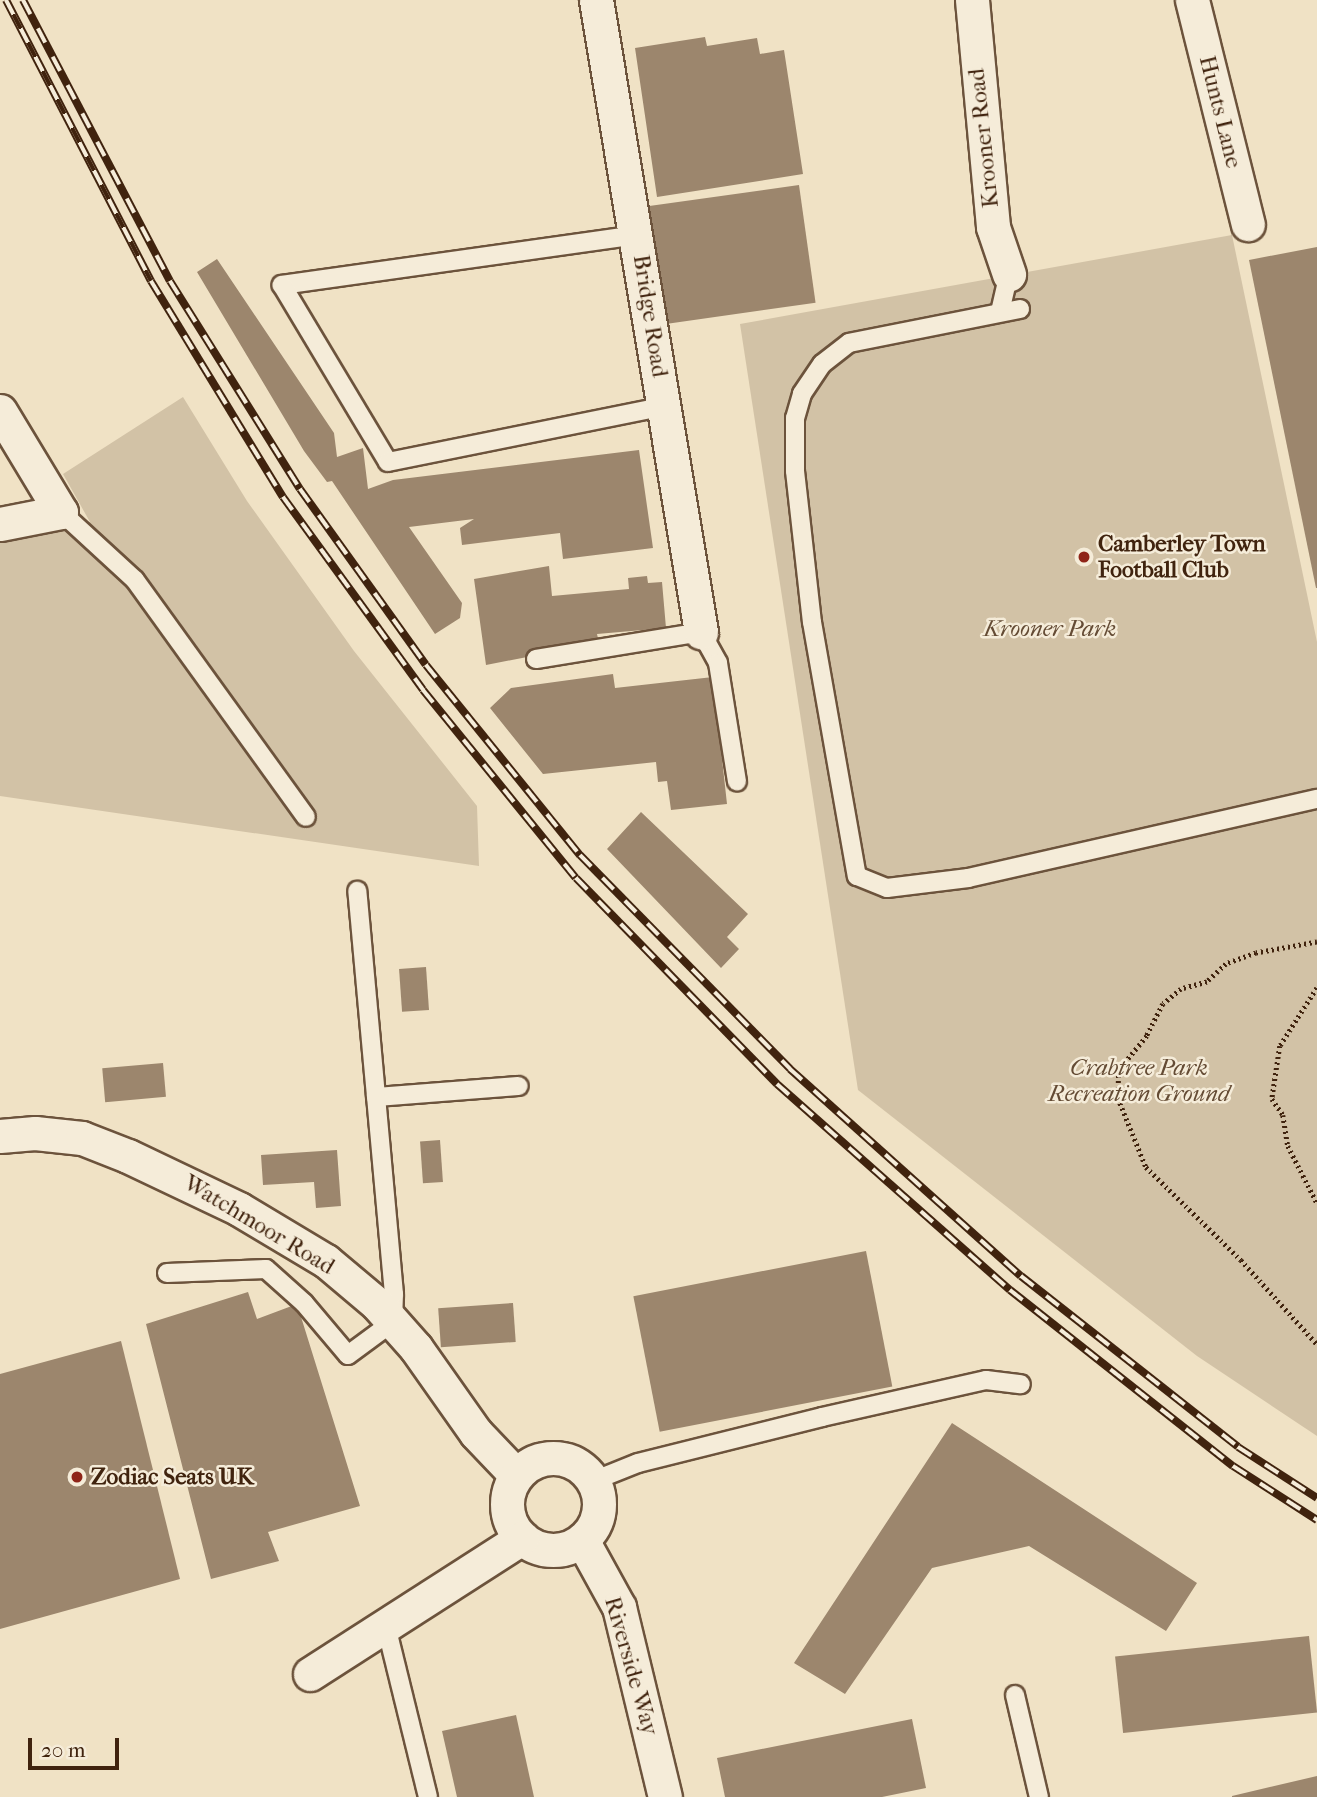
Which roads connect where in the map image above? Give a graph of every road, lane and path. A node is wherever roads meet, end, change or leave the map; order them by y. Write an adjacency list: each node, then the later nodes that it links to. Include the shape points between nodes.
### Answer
1 (599, 0): 5 (street, Bridge Road)
2 (972, 0): 6 (street, Krooner Road, via 993,227)
3 (1192, 0): 4 (street, Hunts Lane)
4 (1248, 224)
5 (637, 235): 9 (street, Bridge Road); 9 (lane, via 282,285 388,462)
6 (1009, 274): 8 (lane)
7 (1020, 309): 8 (lane)
8 (1000, 312): 16 (lane, via 849,343 822,364 802,394 795,418 794,471 812,622 857,876 887,888 968,878)
9 (665, 406): 13 (street, Bridge Road)
10 (0, 411): 11 (street)
11 (61, 512): 12 (street); 17 (lane, via 135,580)
12 (0, 524)
13 (701, 632): 14 (lane); 15 (lane, via 718,663)
14 (536, 659)
15 (737, 781)
16 (1317, 799)
17 (306, 817)
18 (357, 891): 22 (lane)
19 (1317, 942): 27 (path, via 1256,953 1226,964 1207,982 1181,989 1163,1004 1147,1036 1119,1070 1118,1098 1146,1167 1241,1260)
20 (1317, 988): 24 (path, via 1280,1046 1272,1099 1283,1115 1288,1146)
21 (519, 1086): 22 (lane)
22 (376, 1097): 26 (lane)
23 (0, 1136): 26 (street, Watchmoor Road, via 35,1133 82,1138 179,1178 326,1261)
24 (1317, 1203)
25 (167, 1273): 26 (lane, via 266,1269 304,1303 348,1355)
26 (393, 1322): 29 (street, Watchmoor Road, via 476,1433)
27 (1317, 1344)
28 (1021, 1384): 30 (lane, via 986,1380 822,1417 638,1463)
29 (516, 1475): 30 (street, via 534,1461 553,1457 579,1465); 31 (street, via 509,1488 507,1510)
30 (593, 1481): 32 (street, via 597,1518)
31 (522, 1538): 32 (street, via 543,1549 559,1550); 33 (street)
32 (582, 1540): 37 (street, Riverside Way, via 619,1607)
33 (386, 1626): 34 (street); 36 (lane)
34 (310, 1674)
35 (1015, 1696): 38 (lane)
36 (428, 1797)
37 (666, 1797)
38 (1039, 1797)

